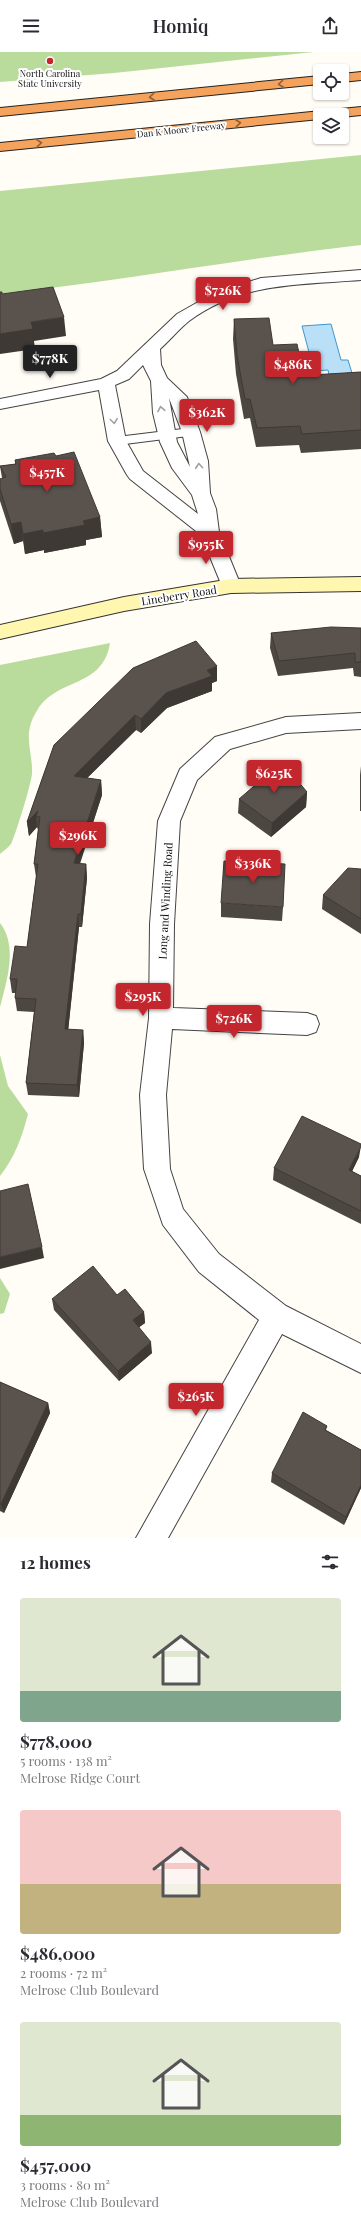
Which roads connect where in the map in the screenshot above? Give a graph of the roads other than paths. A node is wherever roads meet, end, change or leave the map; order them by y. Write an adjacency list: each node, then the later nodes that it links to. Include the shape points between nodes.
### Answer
1 (361, 76): 2 (highway)
2 (349, 77)
3 (313, 81): 5 (highway, one-way to 5)
4 (361, 111): 6 (highway, Dan K Moore Freeway, one-way to 4)
5 (0, 112)
6 (0, 147)
7 (361, 275): 8 (street, via 261,283 220,296 183,318)
8 (152, 347): 9 (street, via 152,365); 10 (street, via 136,365)
9 (160, 381): 12 (street, via 178,397); 13 (street, one-way to 9, via 159,407)
10 (106, 383): 11 (street); 14 (street, one-way to 14)
11 (0, 404)
12 (191, 432): 13 (lane); 15 (street, one-way to 12, via 199,461)
13 (167, 435): 14 (lane); 15 (street, via 184,475)
14 (117, 441): 16 (street, via 136,475)
15 (201, 493): 16 (street, via 207,509)
16 (209, 532): 18 (street)
17 (361, 584): 18 (street, Lineberry Road)
18 (231, 586): 19 (street, Lineberry Road, via 124,604)
19 (0, 632)
20 (361, 721): 21 (street, Long and Winding Road, via 286,725 223,743 188,775 169,820 162,924)
21 (161, 1018): 22 (street); 23 (street, Long and Winding Road, via 153,1095 157,1169 172,1216 209,1263)
22 (308, 1024)
23 (276, 1316): 24 (street, Long and Winding Road); 25 (street)
24 (361, 1359)
25 (151, 1538)

